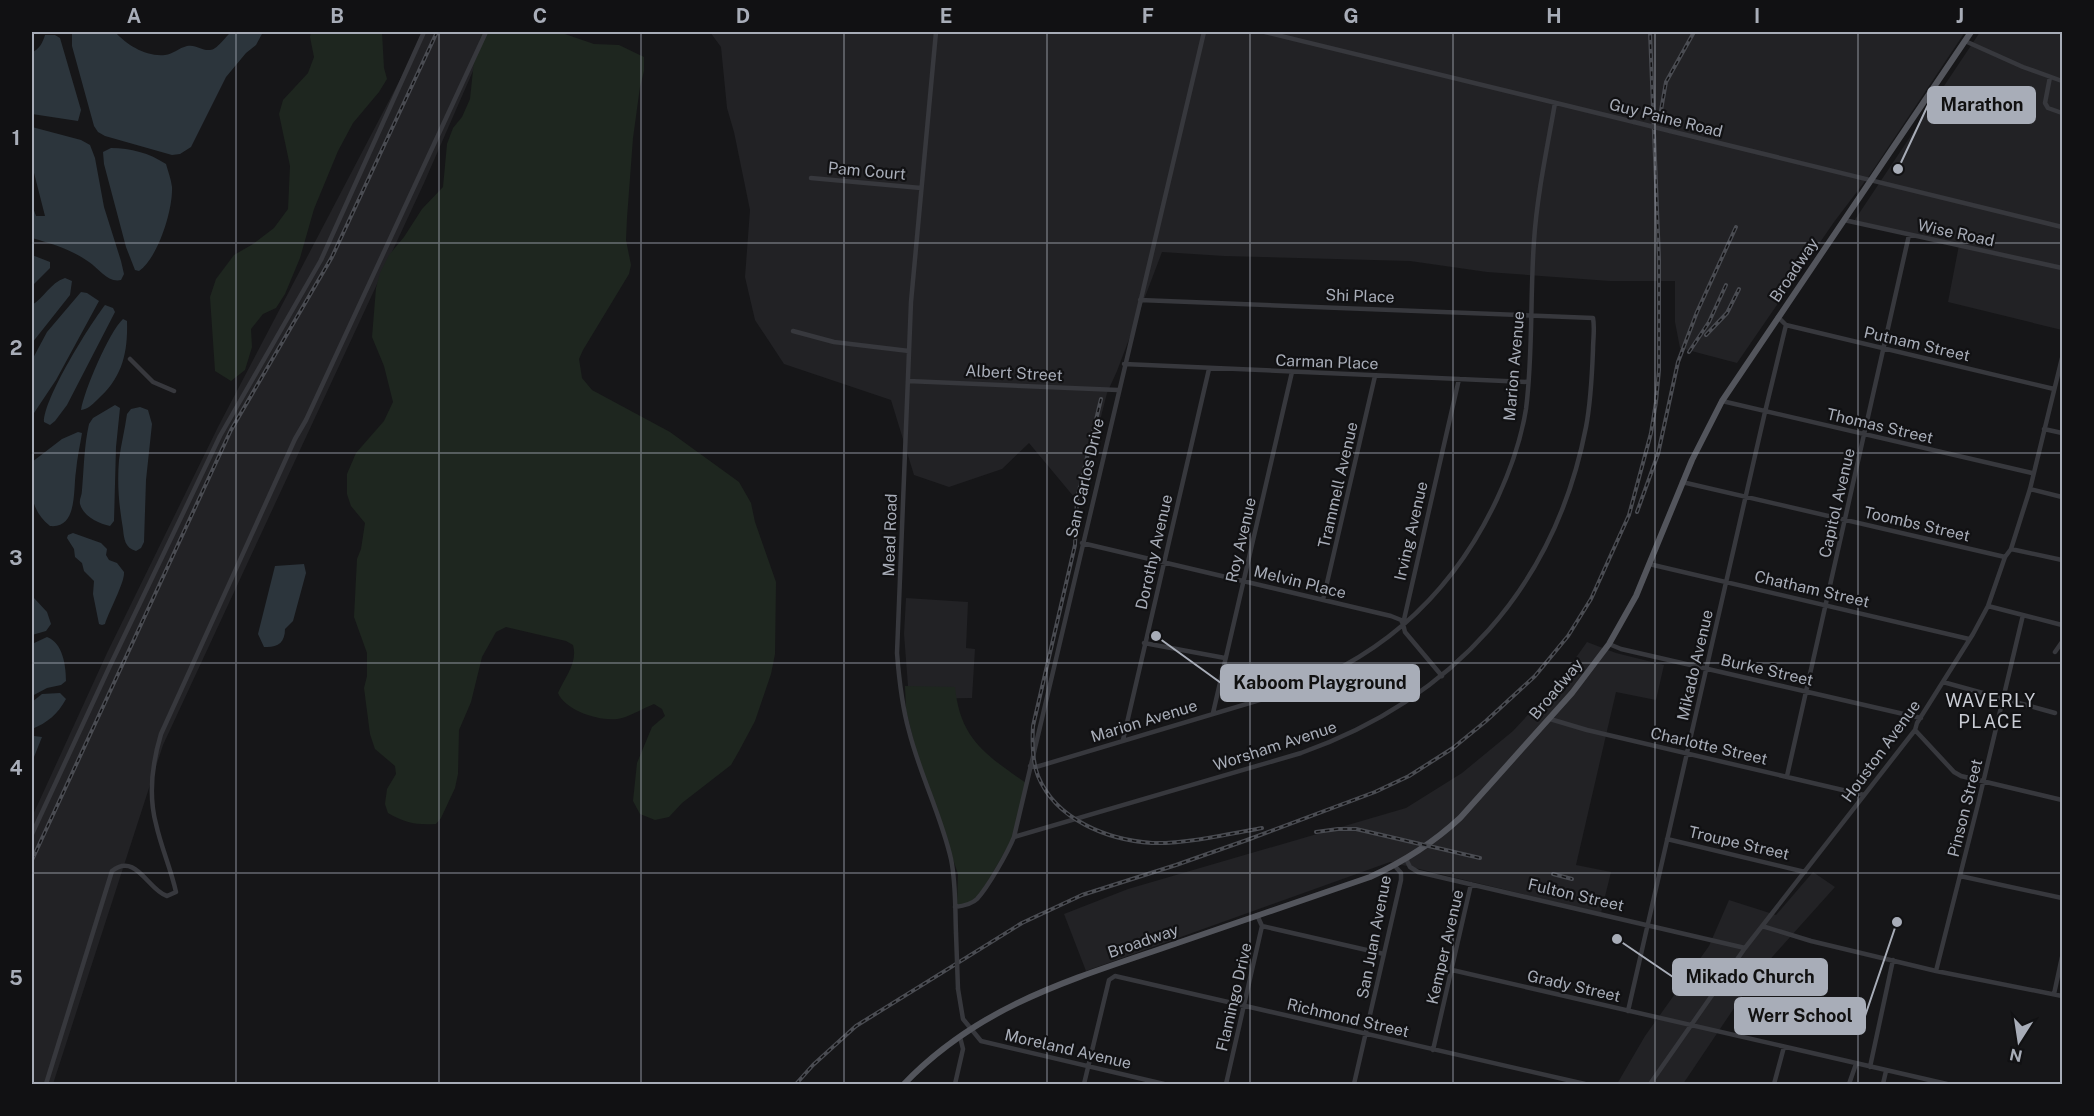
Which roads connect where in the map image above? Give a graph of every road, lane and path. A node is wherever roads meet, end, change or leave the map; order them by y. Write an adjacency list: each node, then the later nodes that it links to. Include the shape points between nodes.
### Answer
1 (424, 32): 88 (street, via 321,260 220,436)
2 (486, 32): 124 (street, via 161,735 154,756 152,795 155,822 176,892 162,894 131,866 112,871)
3 (936, 32): 14 (street, Mead Road)
4 (1204, 32): 19 (street, San Carlos Drive)
5 (1265, 32): 10 (street, Guy Paine Road)
6 (1971, 32): 7 (main road, Broadway)
7 (1965, 41): 8 (street); 13 (main road, Broadway)
8 (2050, 77): 9 (street); 11 (street, via 2044,103)
9 (2062, 81)
10 (1555, 103): 13 (street, Guy Paine Road, bridge); 20 (street, Marion Avenue, via 1537,212)
11 (2062, 113)
12 (811, 177): 14 (street, Pam Court)
13 (1872, 180): 15 (main road, Broadway); 16 (street, Guy Paine Road)
14 (921, 188): 26 (street, Mead Road)
15 (1844, 220): 17 (street, Wise Road); 22 (main road, Broadway)
16 (2062, 226)
17 (1909, 236): 18 (street, Wise Road); 25 (street, Capitol Avenue)
18 (2062, 268)
19 (1140, 300): 20 (street, Shi Place); 29 (street, San Carlos Drive)
20 (1530, 315): 21 (street, Shi Place); 36 (street, Marion Avenue)
21 (1579, 317): 72 (street, Worsham Avenue, via 1593,318 1591,390 1575,477 1533,570 1504,611)
22 (1778, 317): 23 (street); 40 (main road, Broadway)
23 (1786, 325): 25 (street, Putnam Street); 41 (street, Mikado Avenue)
24 (793, 331): 26 (street, via 834,342)
25 (1884, 348): 37 (street, Putnam Street); 44 (street, Capitol Avenue)
26 (909, 351): 35 (street, Mead Road)
27 (2062, 358): 30 (street, Houston Avenue)
28 (130, 359): 39 (street, via 153,382)
29 (1124, 364): 31 (street, Carman Place); 38 (street, San Carlos Drive)
30 (2061, 368): 37 (street, Houston Avenue)
31 (1209, 369): 32 (street, Carman Place); 55 (street, Dorothy Avenue)
32 (1292, 372): 33 (street, Carman Place); 57 (street, Roy Avenue)
33 (1375, 376): 34 (street, Carman Place); 59 (street, Trammell Avenue)
34 (1459, 379): 36 (street, Carman Place); 63 (street, Irving Avenue)
35 (908, 381): 38 (street, Albert Street); 97 (street, Mead Road, via 899,674 909,732 946,839)
36 (1528, 382): 63 (street, Marion Avenue, via 1519,437 1493,508 1454,572 1432,599)
37 (2054, 389): 42 (street, Houston Avenue)
38 (1118, 390): 51 (street, San Carlos Drive)
39 (174, 391)
40 (1722, 401): 41 (street, Thomas Street); 46 (main road, Broadway)
41 (1765, 412): 44 (street, Thomas Street); 48 (street, Mikado Avenue)
42 (2044, 429): 43 (street); 45 (street, Houston Avenue)
43 (2062, 433)
44 (1864, 435): 45 (street, Thomas Street); 50 (street, Capitol Avenue)
45 (2032, 473): 47 (street, Houston Avenue)
46 (1683, 482): 48 (street, Toombs Street); 56 (main road, Broadway)
47 (2030, 489): 49 (street); 52 (street, Houston Avenue)
48 (1745, 497): 50 (street, Toombs Street); 58 (street, Mikado Avenue)
49 (2062, 497)
50 (1846, 520): 53 (street, Toombs Street); 60 (street, Capitol Avenue)
51 (1082, 543): 55 (street, Melvin Place); 83 (street, San Carlos Drive)
52 (2011, 549): 53 (street, Houston Avenue); 54 (street)
53 (2005, 557): 61 (street, Houston Avenue)
54 (2062, 560)
55 (1163, 562): 57 (street, Melvin Place); 67 (street, Dorothy Avenue)
56 (1649, 564): 58 (street, Chatham Street); 68 (main road, Broadway)
57 (1243, 581): 59 (street, Melvin Place); 70 (street, Roy Avenue)
58 (1726, 582): 60 (street, Chatham Street); 71 (street, Mikado Avenue)
59 (1323, 600): 63 (street, Melvin Place, via 1391,616)
60 (1826, 605): 65 (street, Chatham Street); 74 (street, Capitol Avenue)
61 (1988, 606): 62 (street); 65 (street, Houston Avenue)
62 (2022, 615): 64 (street); 75 (street, Pinson Street)
63 (1403, 624): 72 (street, via 1405,632); 76 (street, Marion Avenue, via 1366,653 1322,677)
64 (2062, 625)
65 (1969, 639): 73 (street, Houston Avenue)
66 (2062, 642): 69 (street)
67 (1144, 643): 70 (street); 81 (street, Dorothy Avenue)
68 (1609, 644): 71 (street, Burke Street); 79 (main road, Broadway)
69 (2055, 652)
70 (1225, 658): 76 (street, Roy Avenue)
71 (1707, 668): 74 (street, Burke Street); 82 (street, Mikado Avenue)
72 (1442, 676): 89 (street, Worsham Avenue, via 1376,721 1332,742)
73 (1943, 682): 75 (street); 78 (street, Houston Avenue)
74 (1806, 692): 78 (street, Burke Street); 84 (street, Capitol Avenue)
75 (2003, 698): 77 (street); 85 (street, Pinson Street)
76 (1213, 713): 81 (street, Marion Avenue)
77 (2055, 713)
78 (1921, 718): 80 (street, Houston Avenue)
79 (1550, 719): 82 (street, Charlotte Street); 91 (main road, Broadway, via 1460,818)
80 (1915, 730): 85 (street, via 1954,772); 86 (street, Houston Avenue)
81 (1123, 740): 83 (street, Marion Avenue)
82 (1687, 753): 84 (street, Charlotte Street); 90 (street, Mikado Avenue)
83 (1030, 766): 89 (street, San Carlos Drive)
84 (1787, 776): 86 (street, Charlotte Street)
85 (1983, 782): 87 (street); 94 (street, Pinson Street)
86 (1864, 795): 93 (street, Houston Avenue)
87 (2062, 800)
88 (32, 834)
89 (1014, 837): 97 (street, San Carlos Drive, via 977,899)
90 (1667, 839): 93 (street, Troupe Street); 99 (street, Mikado Avenue)
91 (1406, 859): 92 (main road, Broadway); 95 (street, Fulton Street, via 1413,870)
92 (1394, 866): 98 (main road, Broadway); 103 (street, San Juan Avenue, via 1401,876)
93 (1804, 872): 101 (street, Houston Avenue)
94 (1960, 876): 96 (street); 108 (street, Pinson Street)
95 (1472, 884): 99 (street, Fulton Street); 107 (street, Kemper Avenue)
96 (2062, 898)
97 (955, 907): 115 (street, Mead Road, bridge, via 958,989 963,1019)
98 (1257, 915): 100 (street, Flamingo Drive); 106 (main road, Broadway)
99 (1647, 924): 102 (street, Fulton Street); 113 (street, Mikado Avenue)
100 (1262, 926): 103 (street); 112 (street, Flamingo Drive)
101 (1762, 926): 102 (street, Houston Avenue); 105 (street)
102 (1745, 948): 114 (street, Houston Avenue)
103 (1384, 954): 116 (street, San Juan Avenue)
104 (2062, 957): 110 (street)
105 (1893, 960): 108 (street); 122 (street)
106 (1117, 964): 109 (street); 115 (main road, Broadway, via 1044,990)
107 (1452, 970): 113 (street, Grady Street); 119 (street, Kemper Avenue)
108 (1936, 971): 110 (street)
109 (1119, 976): 112 (street, Richmond Street); 121 (street, via 1109,980)
110 (2054, 994): 111 (street)
111 (2062, 996)
112 (1244, 1006): 116 (street, Richmond Street); 129 (street, Flamingo Drive)
113 (1628, 1011): 114 (street, Grady Street)
114 (1691, 1025): 118 (street, Grady Street); 132 (street, Houston Avenue)
115 (973, 1029): 117 (main road, Broadway); 121 (street, Moreland Avenue, via 981,1041)
116 (1366, 1035): 119 (street, Richmond Street); 130 (street, San Juan Avenue)
117 (960, 1037): 125 (main road, Broadway); 126 (street, via 963,1049)
118 (1785, 1047): 120 (street, Grady Street); 133 (street)
119 (1433, 1050): 131 (street, Richmond Street)
120 (1856, 1064): 122 (street, Grady Street); 134 (street)
121 (1088, 1067): 127 (street); 128 (street, Moreland Avenue)
122 (1870, 1067): 123 (street, Grady Street)
123 (1886, 1071): 135 (street); 136 (street, Grady Street)
124 (46, 1084)
125 (904, 1084)
126 (955, 1084)
127 (1084, 1084)
128 (1164, 1084)
129 (1226, 1084)
130 (1354, 1084)
131 (1585, 1084)
132 (1650, 1084)
133 (1774, 1084)
134 (1850, 1084)
135 (1883, 1084)
136 (1947, 1084)

